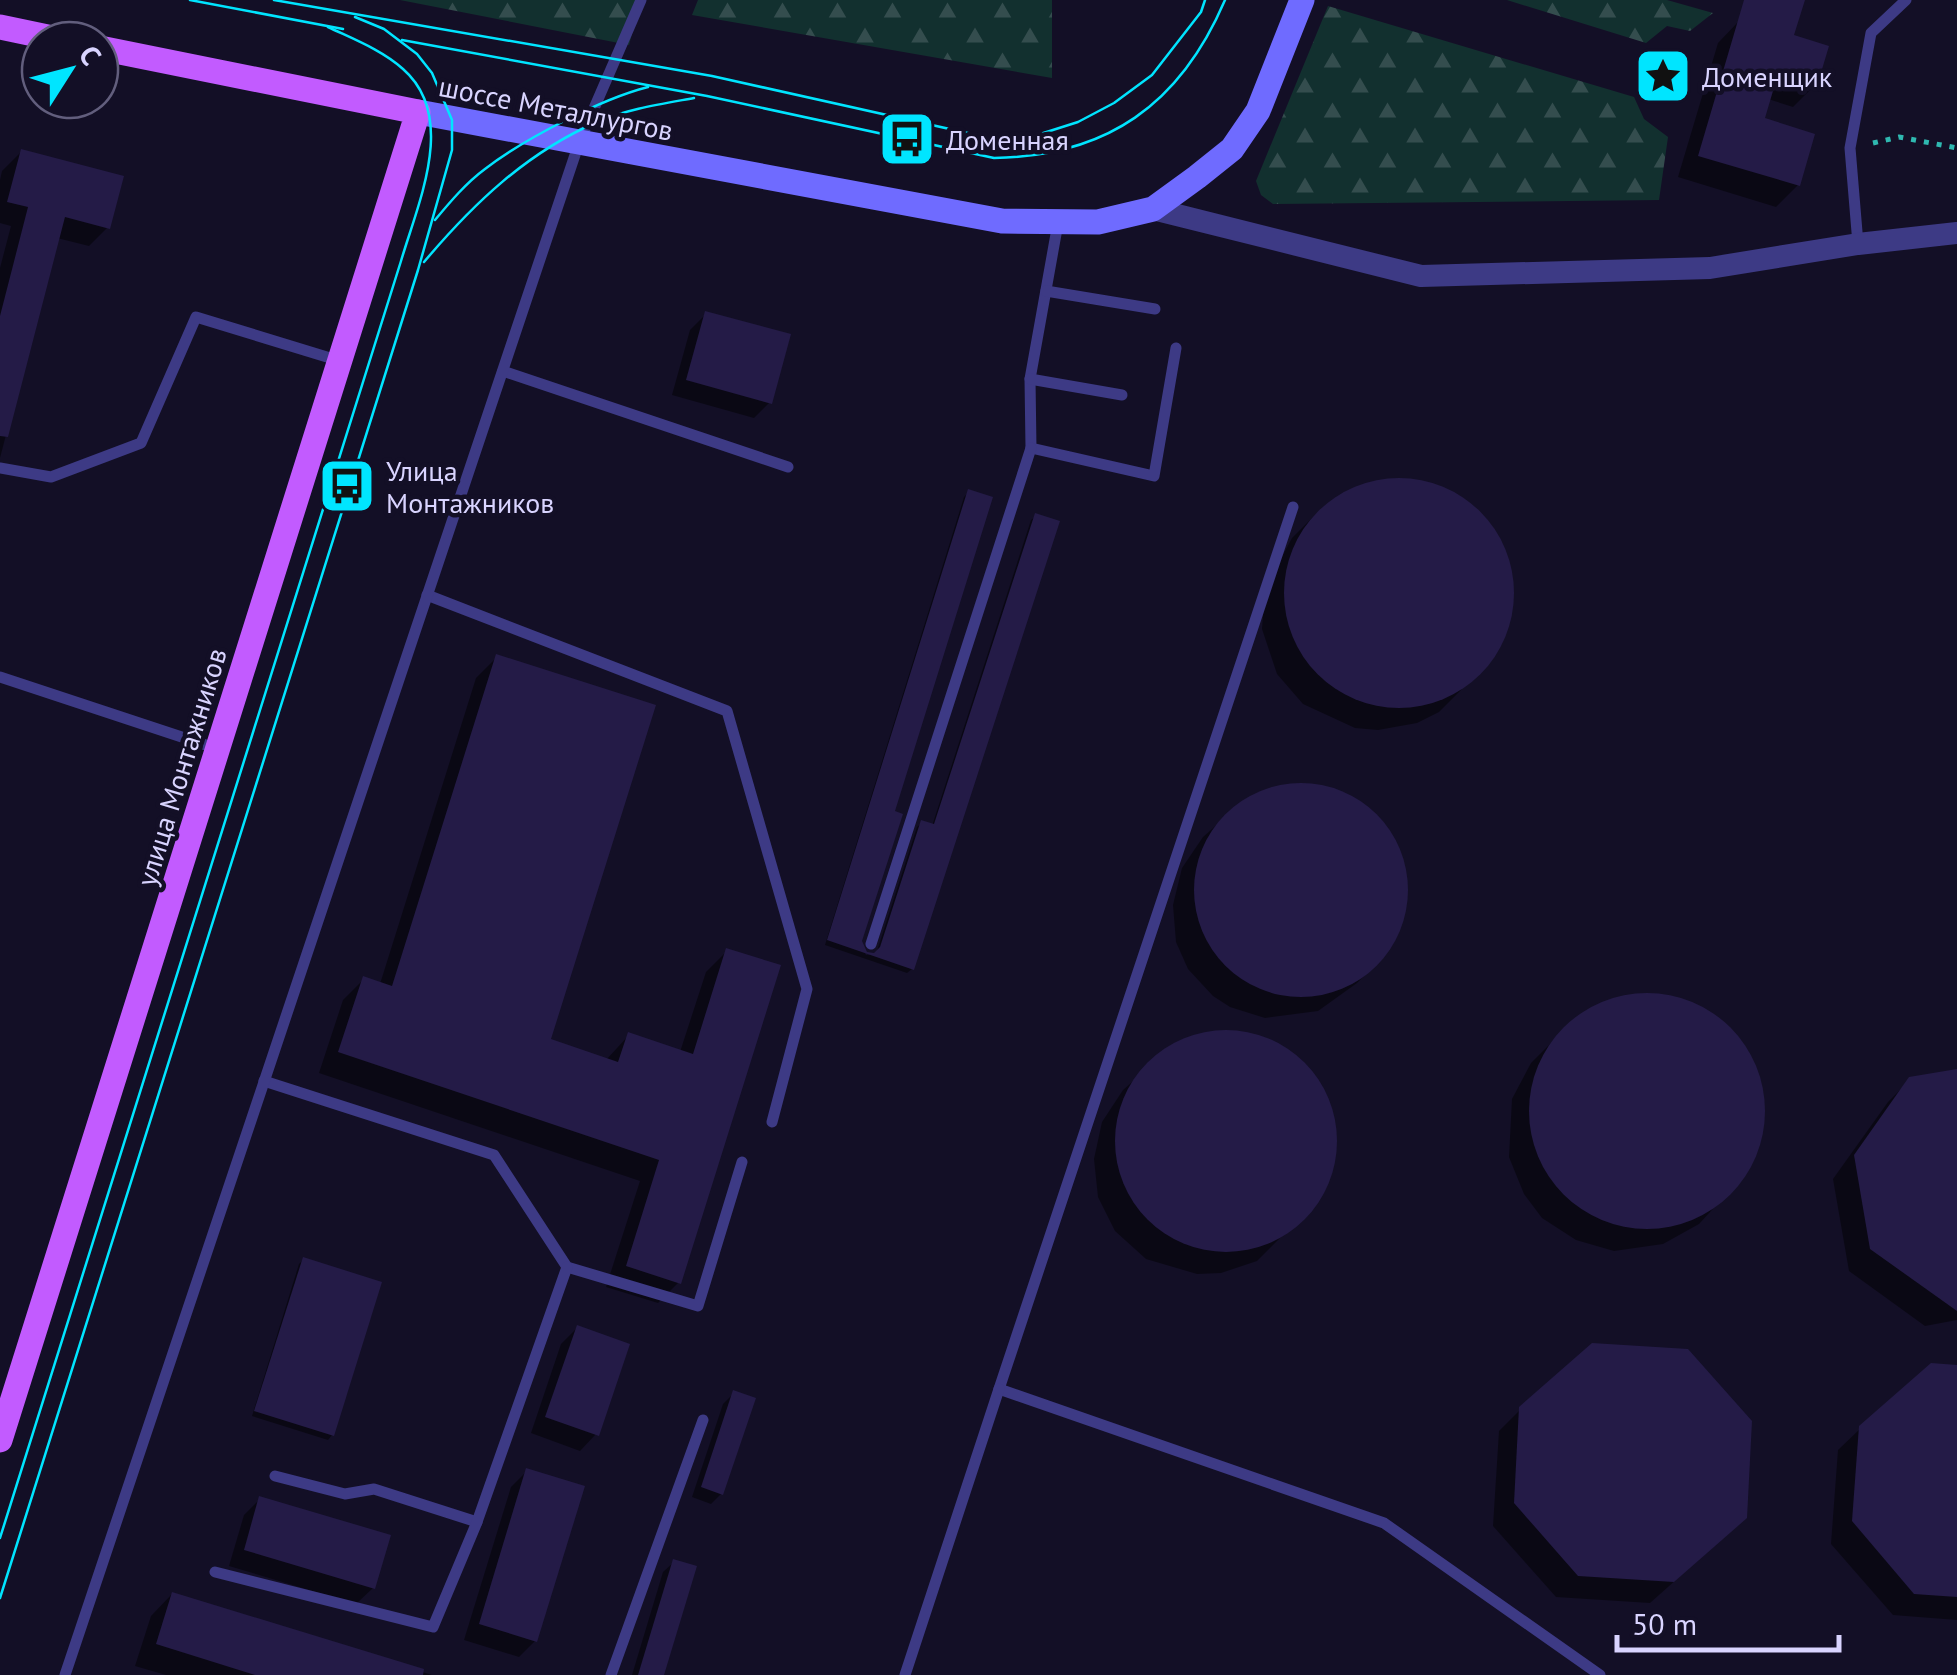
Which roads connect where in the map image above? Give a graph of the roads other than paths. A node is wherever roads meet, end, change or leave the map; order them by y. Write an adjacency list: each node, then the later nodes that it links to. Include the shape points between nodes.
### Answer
1 (640, 0): 6 (lane)
2 (1302, 0): 7 (main road, via 1258,110 1232,150)
3 (1906, 0): 10 (lane, via 1871,33 1850,148)
4 (120, 52): 5 (main road, шоссе Металлургов)
5 (418, 112): 6 (main road, шоссе Металлургов); 14 (main road, улица Монтажников)
6 (580, 143): 8 (main road, шоссе Металлургов, via 1002,221); 15 (lane)
7 (1152, 209): 8 (main road, шоссе Металлургов); 10 (street, via 1421,276 1710,268)
8 (1058, 223): 11 (lane)
9 (1957, 233): 10 (street)
10 (1858, 244)
11 (1046, 291): 12 (lane); 16 (lane)
12 (1154, 309)
13 (1176, 348): 18 (lane, via 1154,476)
14 (340, 361): 19 (lane, via 196,317 142,443 51,477); 24 (main road, улица Монтажников)
15 (503, 370): 20 (lane); 22 (lane)
16 (1030, 380): 17 (lane); 18 (lane)
17 (1122, 395)
18 (1031, 448): 25 (lane)
19 (0, 468)
20 (788, 468)
21 (1293, 508): 30 (lane)
22 (428, 596): 26 (lane); 27 (lane, via 727,711 807,989)
23 (0, 677): 24 (lane)
24 (218, 749): 32 (main road, улица Монтажников)
25 (871, 944)
26 (264, 1081): 29 (lane, via 494,1154); 36 (lane)
27 (772, 1122)
28 (742, 1162): 29 (lane, via 698,1306)
29 (567, 1266): 34 (lane)
30 (999, 1389): 38 (lane); 39 (lane, via 1384,1522)
31 (703, 1420): 37 (lane)
32 (0, 1440)
33 (275, 1476): 34 (lane, via 345,1494 374,1489)
34 (476, 1522): 35 (lane, via 433,1627)
35 (215, 1572)
36 (65, 1675)
37 (612, 1675)
38 (905, 1675)
39 (1600, 1675)

